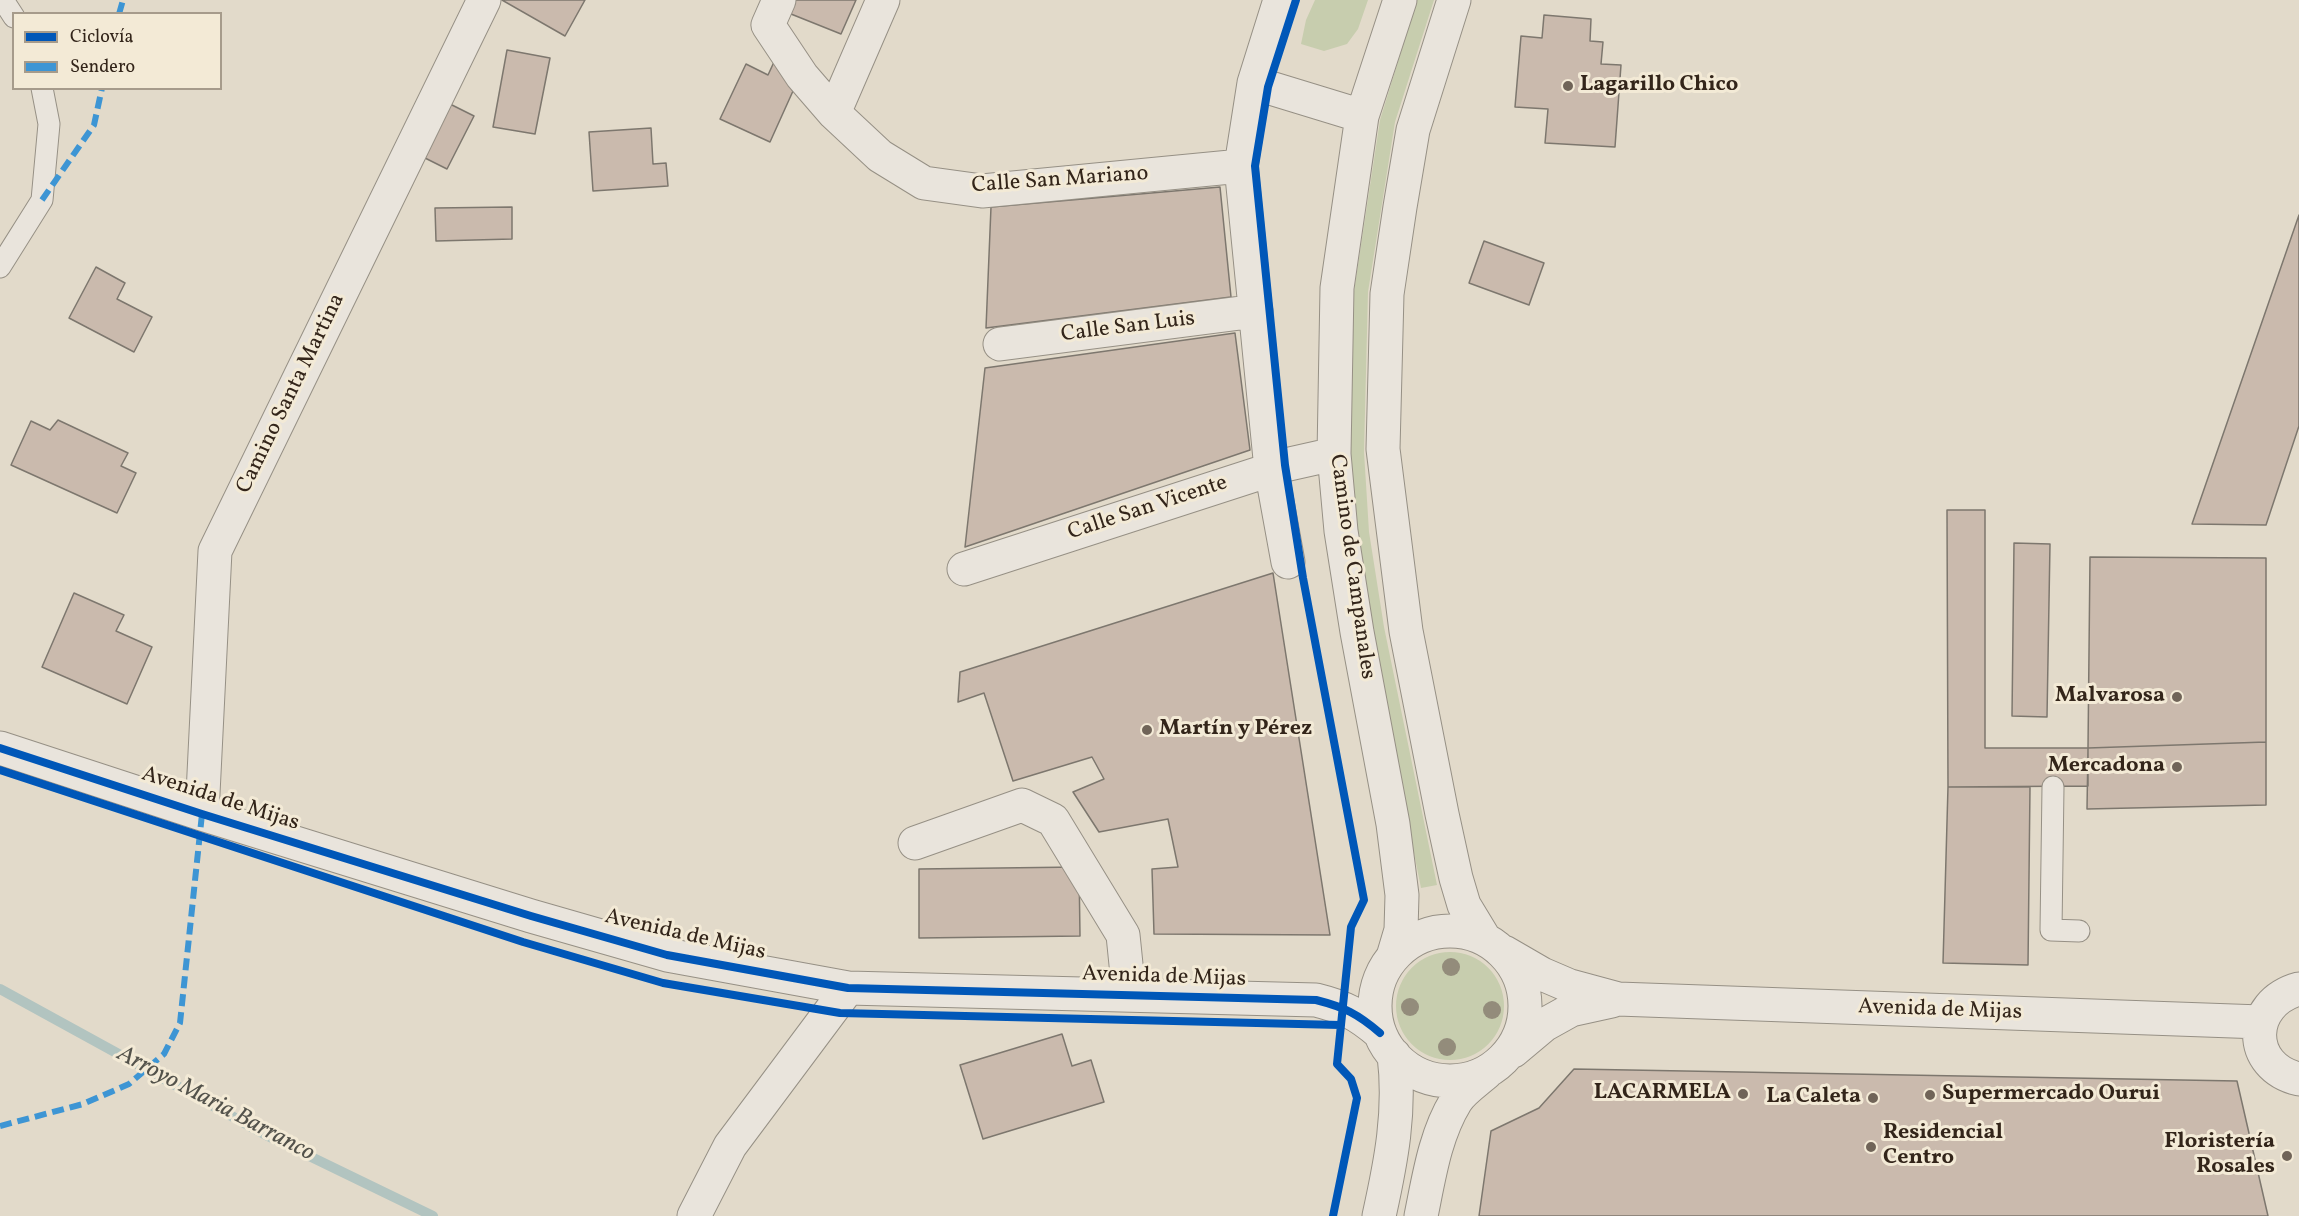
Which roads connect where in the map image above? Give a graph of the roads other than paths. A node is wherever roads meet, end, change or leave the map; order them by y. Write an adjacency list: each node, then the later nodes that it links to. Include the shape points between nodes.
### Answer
1 (3, 0): 8 (lane)
2 (484, 0): 23 (street, Camino Santa Martina, via 215,551)
3 (883, 0): 11 (street)
4 (1280, 0): 9 (street)
5 (1400, 0): 12 (street, Camino de Campanales)
6 (1454, 0): 26 (street, Camino de Campanales, via 1413,130 1400,207 1387,294 1383,449 1406,631 1456,878 1464,905)
7 (773, 12): 11 (street, Calle San Mariano, via 802,76)
8 (12, 13)
9 (1254, 83): 12 (street); 13 (street)
10 (42, 90): 14 (lane, via 49,124 42,200)
11 (834, 112): 13 (street, Calle San Mariano, via 879,156 924,183 982,190)
12 (1362, 116): 17 (street, Camino de Campanales, via 1337,288)
13 (1241, 166): 15 (street)
14 (0, 267)
15 (1256, 311): 16 (street, Calle San Luis); 18 (street)
16 (1000, 344)
17 (1334, 454): 18 (street, Calle San Vicente); 27 (street, Camino de Campanales, via 1341,531 1402,896 1401,930)
18 (1271, 469): 19 (street); 20 (street, Calle San Vicente)
19 (1288, 562)
20 (964, 569)
21 (0, 748): 23 (street, Avenida de Mijas)
22 (2054, 787): 25 (lane, via 2051,930)
23 (202, 814): 28 (street, Avenida de Mijas, via 667,955)
24 (915, 843): 30 (street, via 1022,805 1053,820 1122,935)
25 (2079, 931)
26 (1494, 945): 27 (street, via 1460,930 1435,932 1412,941); 31 (street, Avenida de Mijas, via 1542,974); 35 (street, via 1517,970 1526,1003 1519,1037)
27 (1390, 961): 32 (street, Avenida de Mijas, via 1345,989); 34 (street, via 1376,994 1375,1014)
28 (848, 988): 30 (street, Avenida de Mijas); 37 (street, via 730,1146)
29 (2299, 989): 33 (street, via 2272,1003)
30 (1129, 994): 32 (street, Avenida de Mijas)
31 (1618, 999): 33 (street, Avenida de Mijas); 35 (street, Avenida de Mijas, via 1571,1010 1544,1025)
32 (1316, 1000): 34 (street, Avenida de Mijas, via 1343,1006 1362,1017)
33 (2261, 1022): 36 (street, via 2261,1045 2266,1058 2274,1068)
34 (1387, 1044): 35 (street, via 1416,1073 1439,1080 1462,1080); 38 (street, via 1398,1084 1397,1113)
35 (1497, 1064): 39 (street, Avenida de Mijas, via 1457,1099 1432,1163)
36 (2299, 1079)
37 (694, 1216)
38 (1379, 1216)
39 (1421, 1216)

